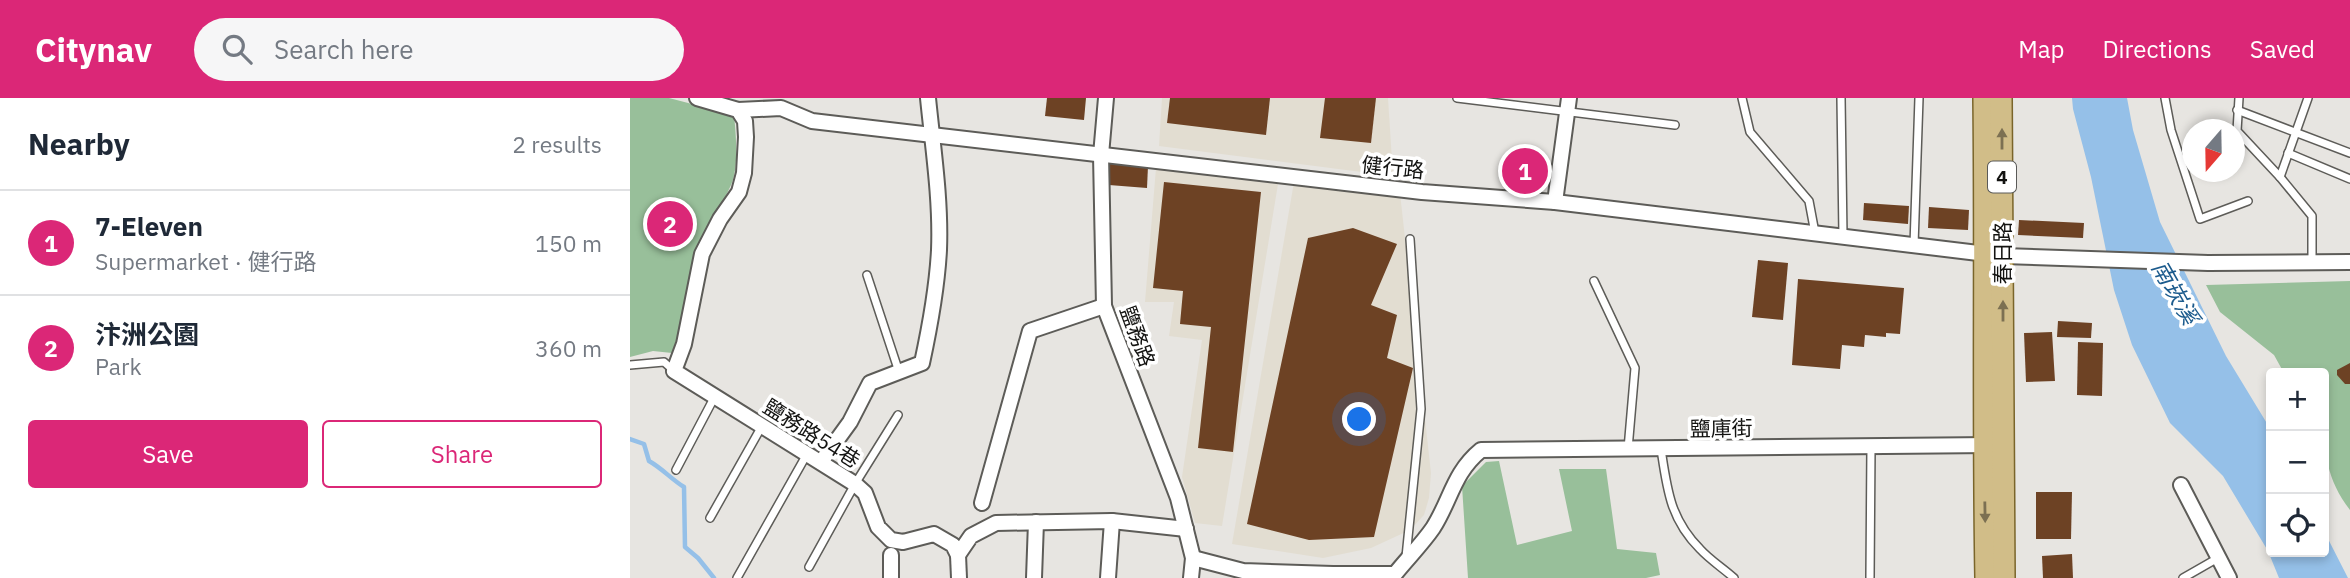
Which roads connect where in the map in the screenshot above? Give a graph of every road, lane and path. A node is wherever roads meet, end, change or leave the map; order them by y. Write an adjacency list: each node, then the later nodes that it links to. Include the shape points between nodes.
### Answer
1 (697, 98): 15 (street)
2 (928, 98): 19 (street)
3 (1107, 98): 22 (street, 鹽務路)
4 (1457, 98): 14 (lane)
5 (1742, 98): 27 (lane, via 1750,132 1809,201)
6 (1841, 98): 28 (lane)
7 (1919, 98): 30 (lane)
8 (1984, 98): 31 (main road, 春日路 / 4)
9 (2001, 98): 31 (main road, 春日路 / 4, one-way to 9)
10 (2165, 98): 25 (lane, via 2200,219)
11 (2239, 98): 16 (lane)
12 (2308, 98): 18 (lane)
13 (780, 103): 15 (street); 19 (street, 健行路, via 812,121)
14 (1568, 105): 17 (lane); 26 (street)
15 (738, 110): 38 (street, via 745,121 744,173 739,192 702,254 681,357)
16 (2237, 110): 18 (lane); 23 (lane, via 2237,131)
17 (1675, 125)
18 (2296, 132): 20 (lane); 21 (lane)
19 (932, 134): 22 (street, 健行路); 39 (street, via 939,237 934,303 922,363)
20 (2288, 153): 23 (lane); 24 (lane)
21 (2350, 153)
22 (1101, 155): 26 (street, 健行路, via 1422,192); 36 (street, 鹽務路)
23 (2280, 177): 33 (lane, via 2312,216)
24 (2350, 179)
25 (2248, 201)
26 (1555, 202): 27 (street, 健行路)
27 (1815, 233): 28 (street, 健行路)
28 (1843, 237): 30 (street, 健行路)
29 (1410, 239): 61 (lane, via 1421,409)
30 (1914, 245): 31 (street, 健行路)
31 (1994, 255): 33 (street, 健行路); 43 (main road, 春日路 / 4)
32 (2350, 262): 33 (street, 健行路)
33 (2307, 263)
34 (867, 275): 39 (lane)
35 (1594, 281): 45 (lane, via 1635,368)
36 (1104, 306): 52 (street, via 1030,331); 56 (street, 鹽務路)
37 (630, 365): 38 (lane, 鹽務路54巷, via 664,362)
38 (674, 371): 40 (street, 鹽務路54巷)
39 (899, 372): 48 (street, via 870,383 850,422)
40 (714, 398): 42 (street, 鹽務路54巷); 49 (lane)
41 (898, 415): 50 (lane)
42 (762, 426): 47 (street, 鹽務路54巷); 53 (lane)
43 (1993, 445): 44 (street, 鹽庫街); 71 (main road, 4, one-way to 71); 72 (main road, 4)
44 (1871, 447): 46 (street, 鹽庫街); 63 (lane)
45 (1628, 449): 46 (street, 鹽庫街); 61 (street, 鹽庫街, via 1481,450 1467,461 1433,528)
46 (1661, 449): 70 (lane, via 1677,520 1700,550)
47 (807, 454): 48 (street, 鹽務路54巷); 64 (lane)
48 (821, 462): 50 (street, 鹽務路54巷)
49 (677, 470)
50 (855, 484): 58 (street, 鹽務路54巷, via 865,494 878,527 891,540 903,542 934,534 953,545); 62 (lane)
51 (2181, 485): 60 (street)
52 (982, 503)
53 (710, 518)
54 (1112, 521): 55 (street); 56 (street); 68 (street)
55 (1036, 522): 58 (street, via 996,523 971,536); 67 (street)
56 (1186, 529): 59 (street, 鹽務路)
57 (891, 555): 65 (street)
58 (958, 555): 66 (street)
59 (1193, 558): 61 (street, via 1243,571 1333,575 1395,574); 69 (street, 鹽務路)
60 (2219, 558): 73 (lane); 74 (street)
61 (1406, 561)
62 (809, 567)
63 (1870, 577)
64 (737, 578)
65 (891, 578)
66 (959, 578)
67 (1034, 578)
68 (1108, 578)
69 (1191, 578)
70 (1734, 578)
71 (1986, 578)
72 (2004, 578)
73 (2183, 578)
74 (2229, 578)

